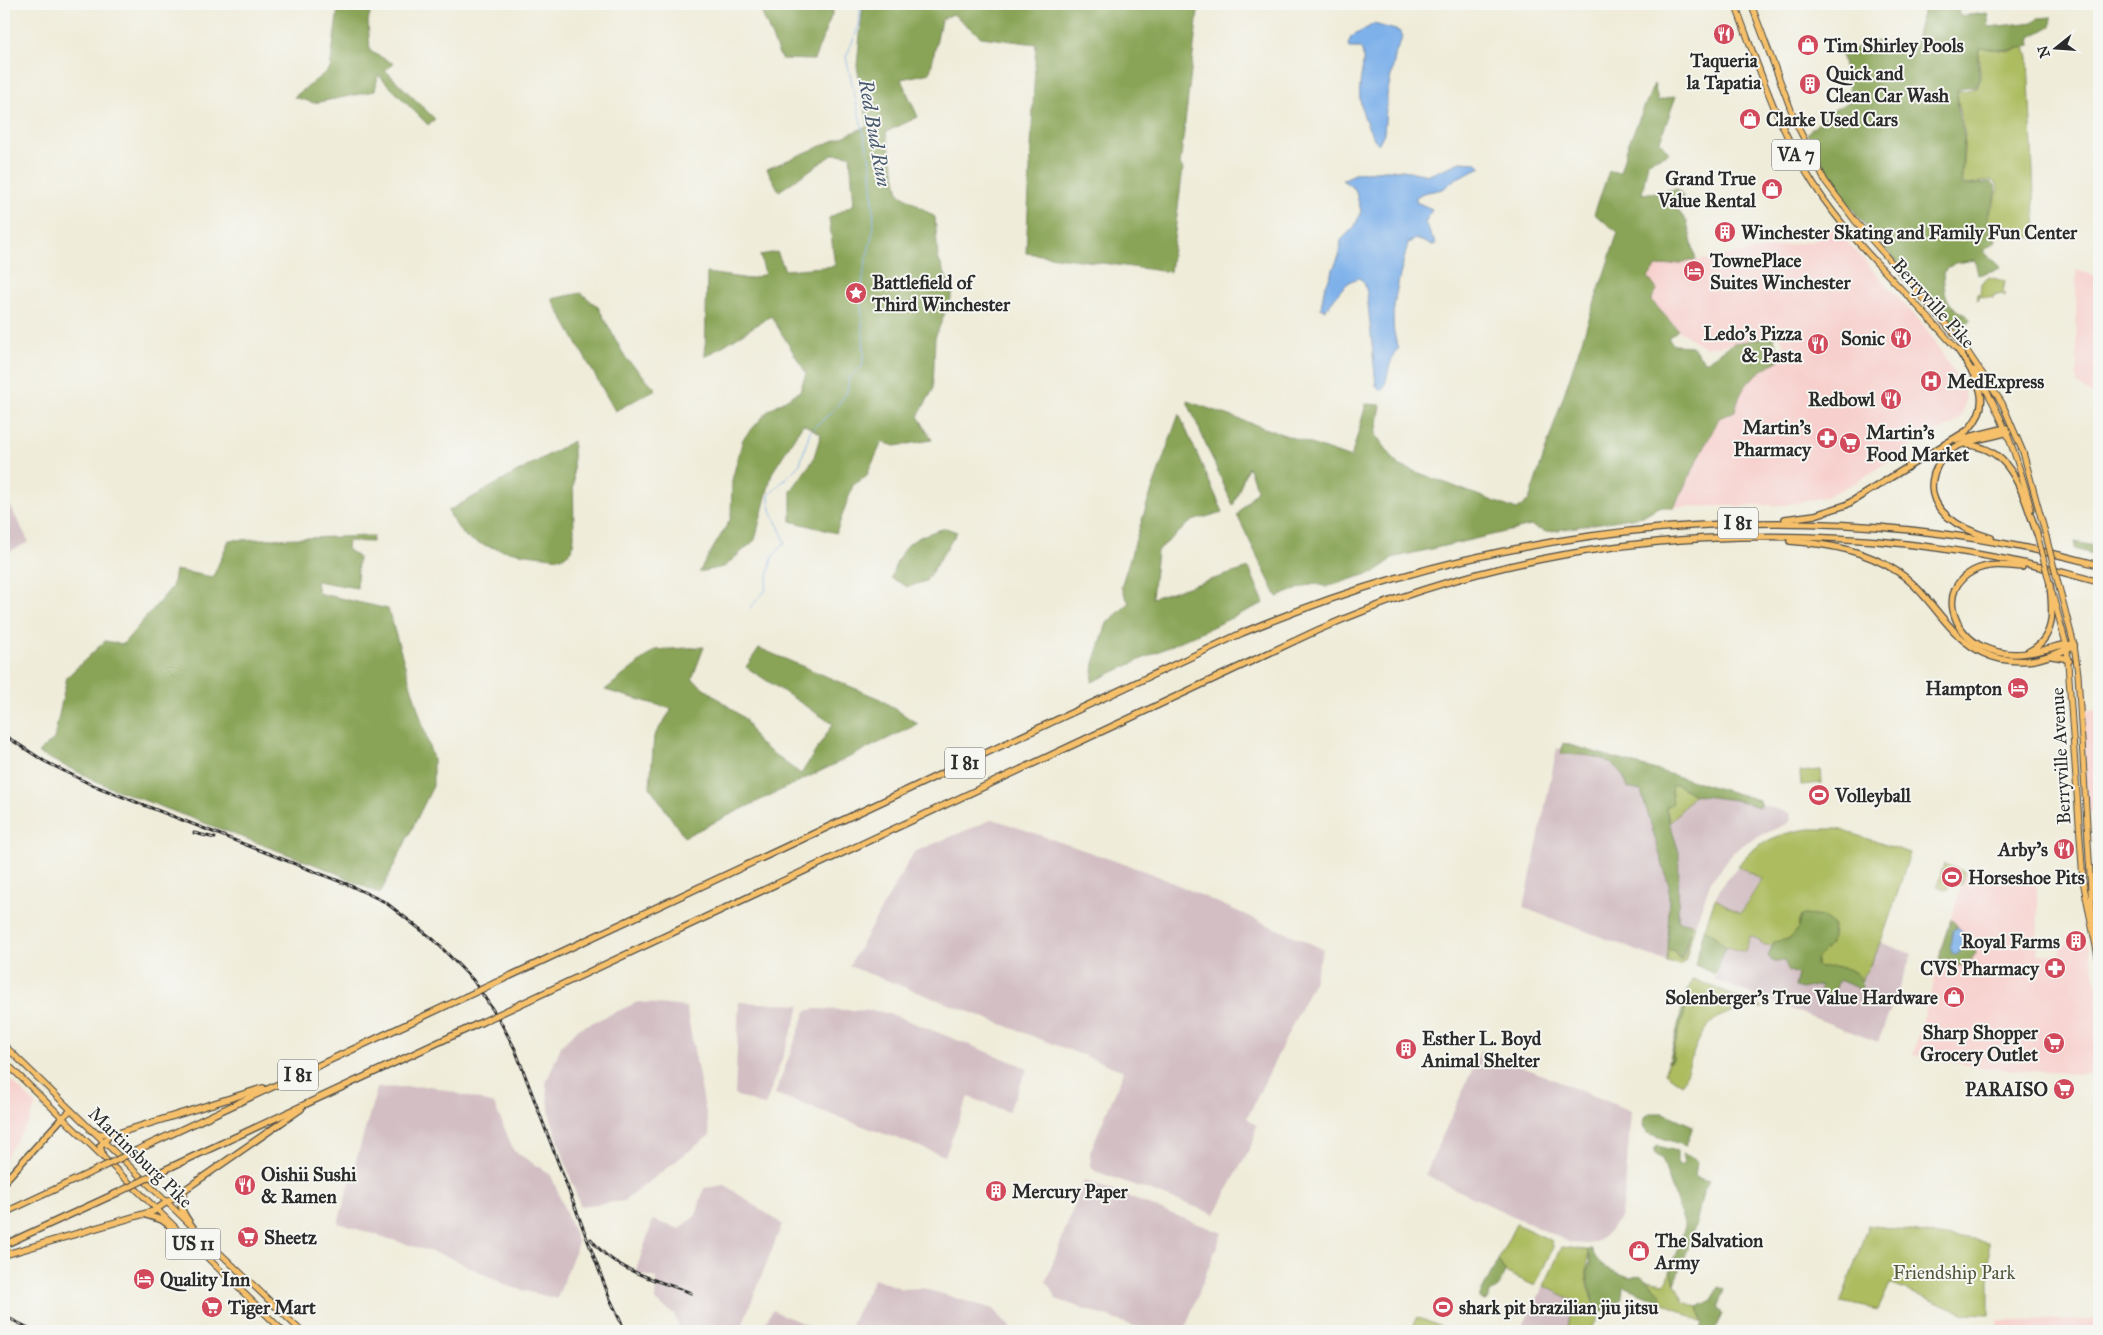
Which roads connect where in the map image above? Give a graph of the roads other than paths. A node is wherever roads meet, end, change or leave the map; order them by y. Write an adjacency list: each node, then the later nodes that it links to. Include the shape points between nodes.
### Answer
1 (1735, 4): 3 (main road, Berryville Pike / VA 7, via 1782,128 1810,179 1836,216)
2 (1751, 4): 15 (main road, Berryville Pike / VA 7, bridge, via 1796,123 1825,181 1856,222 1958,336 2002,404 2023,452)
3 (1959, 351): 4 (main road, Berryville Pike / VA 7, via 1982,382); 5 (highway, via 1979,385 1982,403 1972,425)
4 (2007, 430): 5 (highway); 6 (highway); 8 (main road, Berryville Pike / VA 7)
5 (1945, 444): 7 (highway, via 1854,500 1825,513 1792,519)
6 (1957, 447): 8 (highway, via 1982,447 2003,461 2019,484); 10 (highway, via 1943,457 1934,475 1933,494 1941,510 1956,524 1970,531)
7 (1708, 524): 10 (highway, I 81, via 1861,526 1955,536); 27 (highway, I 81, bridge, via 1598,534 1516,547 1393,578 1301,609 1199,653)
8 (2037, 534): 14 (main road, Berryville Pike / VA 7, bridge)
9 (1710, 539): 12 (highway, I 81, via 1810,538 1872,542 1989,557); 19 (highway, via 1810,543 1840,547 1866,556 1909,580 1932,603 1956,635 1974,649 2014,661); 28 (highway, I 81, bridge, via 1559,554 1474,574 1385,602 1318,630)
10 (2035, 550): 11 (highway, I 81)
11 (2099, 565)
12 (2062, 572): 13 (highway, I 81); 18 (highway, via 1994,565 1974,570 1958,587 1953,610 1964,633 1988,649)
13 (2099, 582)
14 (2050, 585): 17 (main road, Berryville Avenue / VA 7); 18 (highway, via 2053,614 2049,632 2038,646)
15 (2059, 586): 16 (main road, Berryville Avenue / VA 7)
16 (2074, 645): 17 (highway); 22 (main road, Berryville Avenue / VA 7)
17 (2067, 647): 18 (highway); 19 (highway); 20 (main road, Berryville Avenue / VA 7)
18 (2022, 654)
19 (2045, 657): 20 (highway, via 2059,656)
20 (2070, 661): 21 (main road, Berryville Avenue / VA 7)
21 (2072, 696): 22 (main road); 23 (main road, Berryville Avenue / VA 7, via 2083,881)
22 (2079, 696): 23 (main road, Berryville Avenue / VA 7)
23 (2093, 925): 24 (main road, Berryville Avenue / VA 7)
24 (2099, 962)
25 (4, 1045): 29 (main road, Martinsburg Pike / US 11)
26 (4, 1061): 30 (main road, Martinsburg Pike / US 11)
27 (298, 1075): 32 (highway); 39 (highway, I 81, bridge)
28 (312, 1101): 36 (highway); 43 (highway, I 81, bridge)
29 (70, 1110): 30 (main road); 31 (main road, Martinsburg Pike / US 11)
30 (62, 1118): 34 (main road, Martinsburg Pike / US 11); 35 (highway)
31 (91, 1130): 32 (highway, via 104,1134); 33 (main road, Martinsburg Pike / US 11)
32 (126, 1130): 33 (highway)
33 (103, 1141): 34 (highway, via 100,1149); 37 (main road, Martinsburg Pike / US 11)
34 (103, 1157): 38 (main road, Martinsburg Pike / US 11)
35 (4, 1182)
36 (186, 1190): 37 (highway); 41 (highway, via 180,1205)
37 (167, 1203): 38 (highway); 41 (main road, Martinsburg Pike / US 11)
38 (157, 1209): 40 (highway); 42 (main road, Martinsburg Pike / US 11)
39 (4, 1213)
40 (139, 1216): 42 (highway, via 157,1217); 44 (highway)
41 (194, 1229): 46 (main road, Martinsburg Pike / US 11)
42 (188, 1239): 45 (main road, Martinsburg Pike / US 11)
43 (4, 1245)
44 (4, 1254)
45 (283, 1331)
46 (301, 1331)

